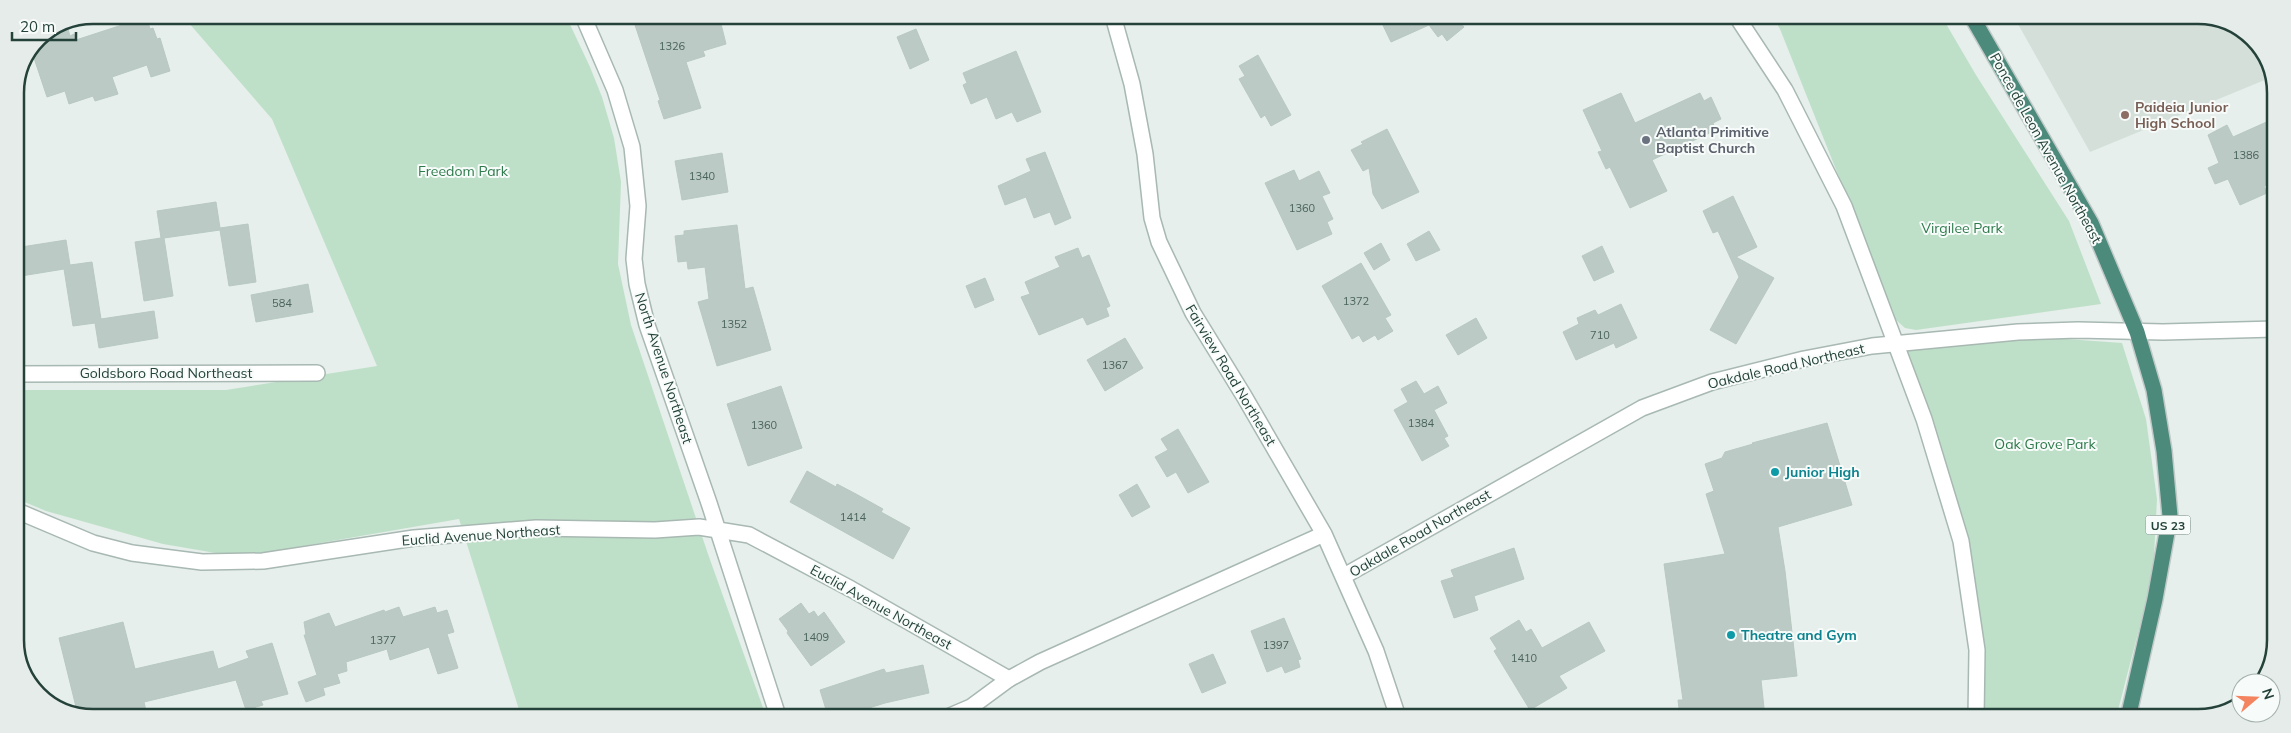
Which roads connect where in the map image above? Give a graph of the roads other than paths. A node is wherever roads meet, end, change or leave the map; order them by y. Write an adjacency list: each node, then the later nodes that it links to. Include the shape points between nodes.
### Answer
1 (586, 24): 11 (street, North Avenue Northeast, via 615,90 632,147 638,206 634,259 647,325)
2 (1115, 24): 12 (street, Fairview Road Northeast, via 1132,84 1145,154 1152,218 1161,249 1193,313)
3 (1742, 24): 7 (street, via 1785,90 1844,206)
4 (1976, 24): 6 (highway, Ponce de Leon Avenue Northeast / US 23, via 2091,223)
5 (2267, 329): 6 (street, Oakdale Road Northeast)
6 (2137, 332): 7 (street, Oakdale Road Northeast, via 2018,332); 19 (highway, Ponce de Leon Avenue Northeast / US 23, via 2154,390 2170,516)
7 (1897, 343): 13 (street, Oakdale Road Northeast, via 1839,351 1758,370 1712,382 1642,408); 18 (street, via 1961,541 1977,650)
8 (317, 373): 9 (street, Goldsboro Road Northeast)
9 (24, 374)
10 (24, 514): 11 (street, Euclid Avenue Northeast, via 93,542 132,553 202,562 263,561 414,538 536,528 655,530 699,527)
11 (718, 530): 14 (street, Euclid Avenue Northeast, via 749,535); 15 (street, North Avenue Northeast)
12 (1324, 534): 13 (street, Fairview Road Northeast); 14 (street)
13 (1344, 576): 17 (street, Fairview Road Northeast, via 1376,651)
14 (1008, 679): 16 (street)
15 (776, 709)
16 (966, 709)
17 (1395, 709)
18 (1976, 709)
19 (2130, 709)

